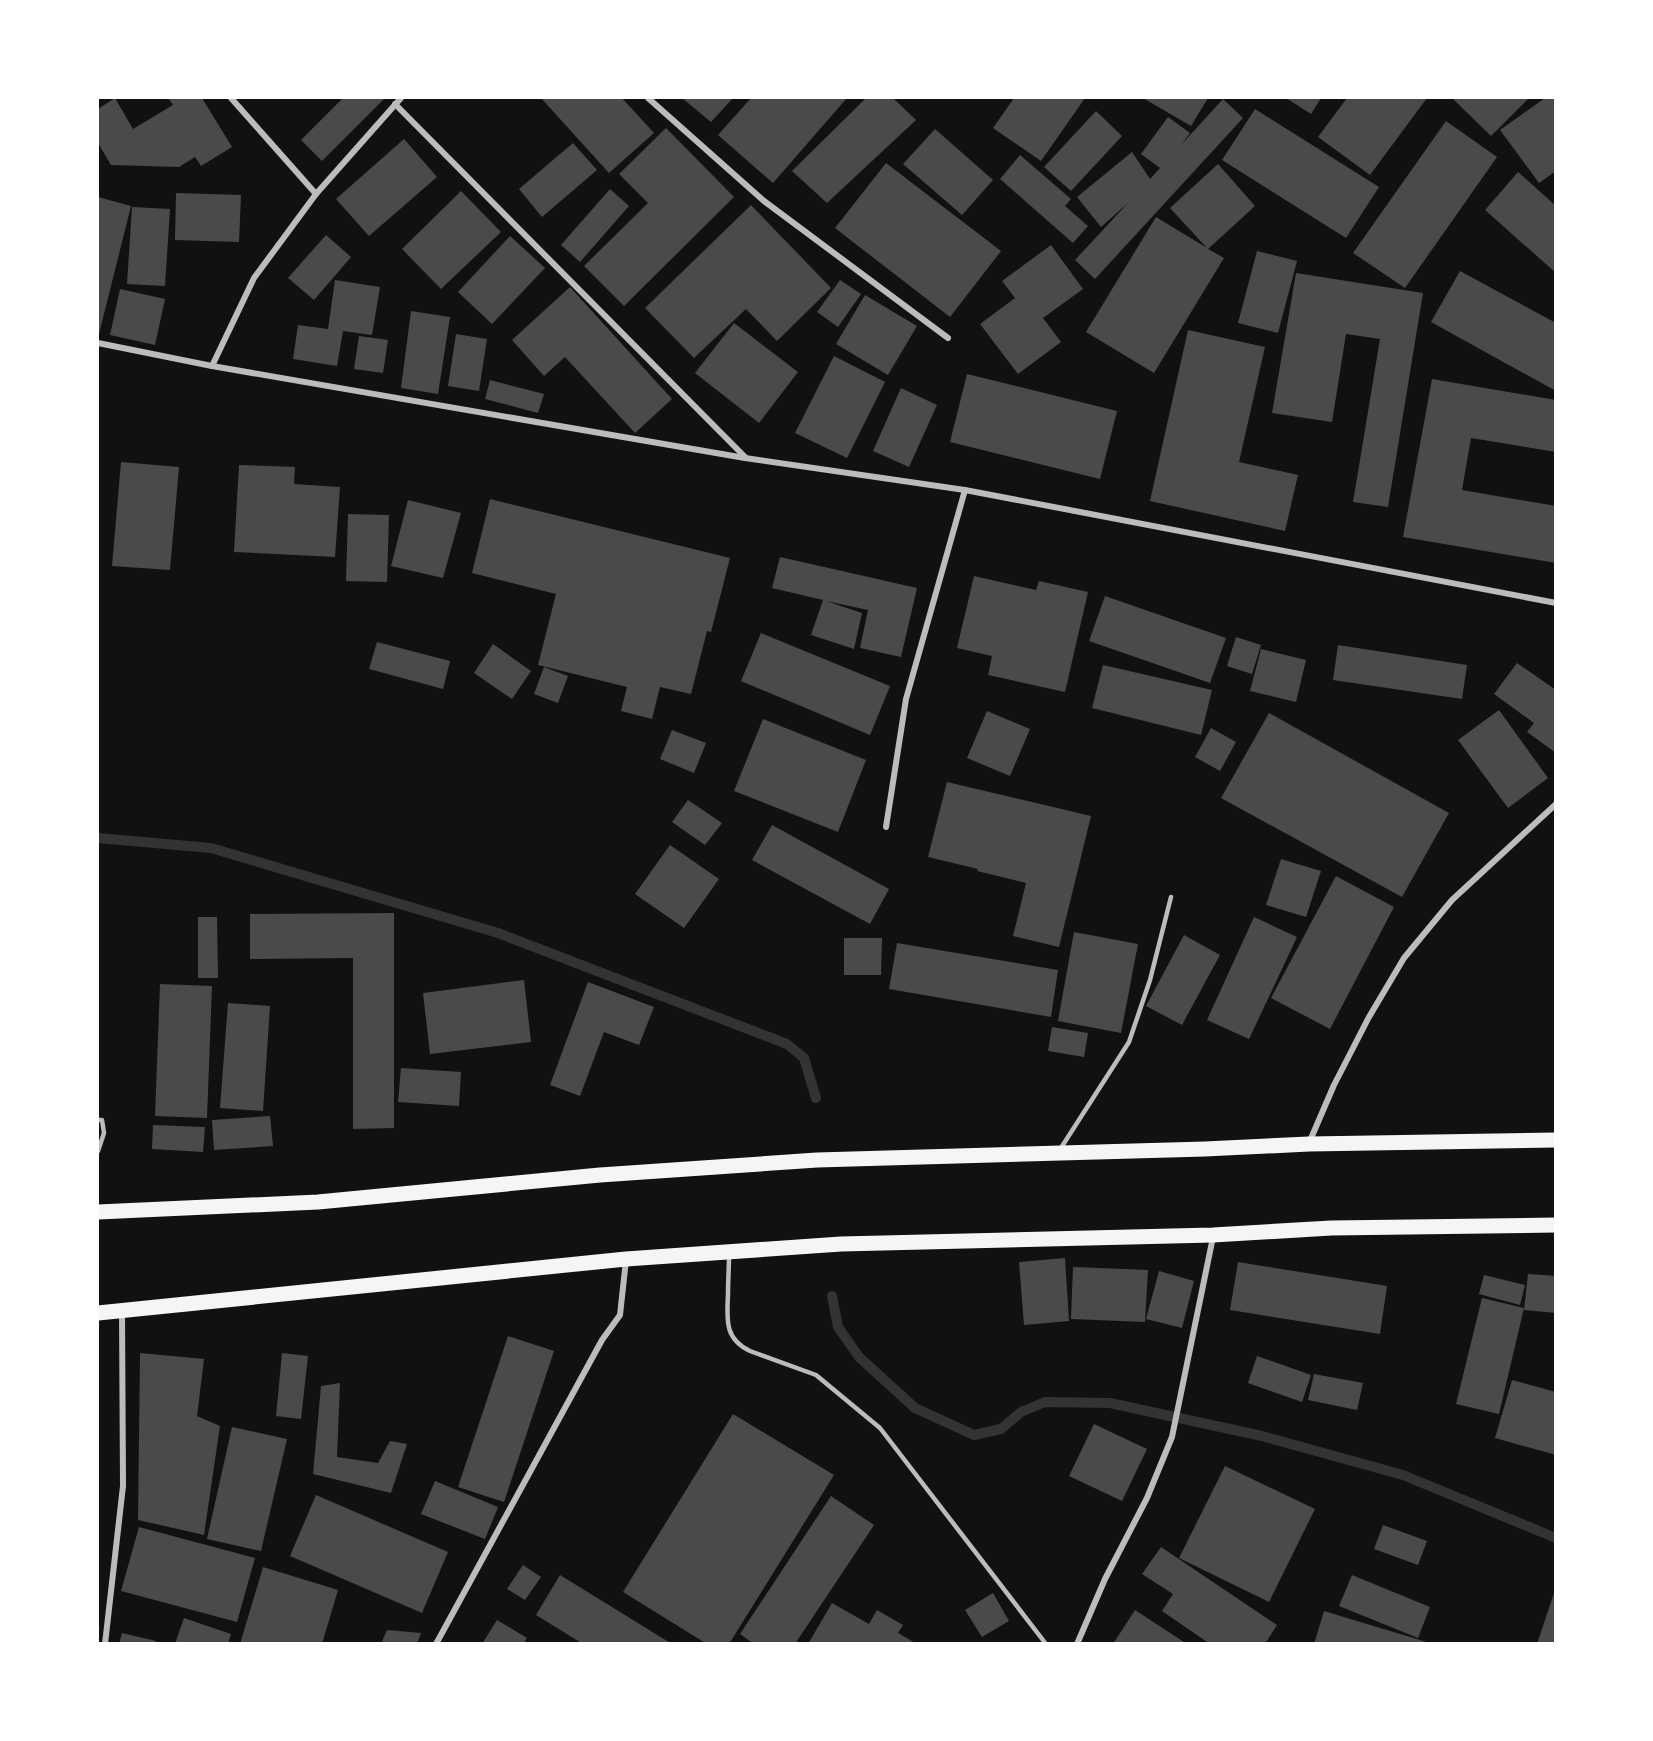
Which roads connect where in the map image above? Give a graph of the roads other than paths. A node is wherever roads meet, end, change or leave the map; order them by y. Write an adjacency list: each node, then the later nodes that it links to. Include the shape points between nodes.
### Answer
1 (231, 98): 5 (street)
2 (400, 98): 4 (street)
3 (648, 98): 6 (street, via 764,201)
4 (395, 104): 5 (street); 9 (street)
5 (316, 194): 8 (street, via 254,278)
6 (948, 338)
7 (98, 343): 8 (street)
8 (212, 366): 9 (street)
9 (746, 458): 10 (street)
10 (965, 490): 11 (street); 13 (street, via 906,699)
11 (1556, 603)
12 (1556, 804): 17 (street, via 1452,900 1404,958 1344,1065)
13 (886, 826)
14 (1171, 897): 19 (lane, via 1129,1042)
15 (98, 1120): 18 (lane, via 102,1120 104,1133)
16 (1556, 1140): 17 (main road)
17 (1309, 1144): 19 (main road)
18 (98, 1151)
19 (1057, 1153): 20 (main road, via 817,1160 600,1175 318,1203)
20 (98, 1212)
21 (1556, 1225): 22 (main road)
22 (1214, 1234): 23 (main road, via 853,1244); 30 (street, via 1173,1437)
23 (729, 1252): 24 (main road); 29 (lane, via 727,1323 739,1346 816,1375 880,1428)
24 (626, 1259): 25 (main road); 28 (street, via 620,1314 602,1340)
25 (122, 1311): 26 (main road); 27 (street, via 123,1486)
26 (98, 1313)
27 (105, 1644)
28 (436, 1644)
29 (1046, 1644)
30 (1077, 1644)

